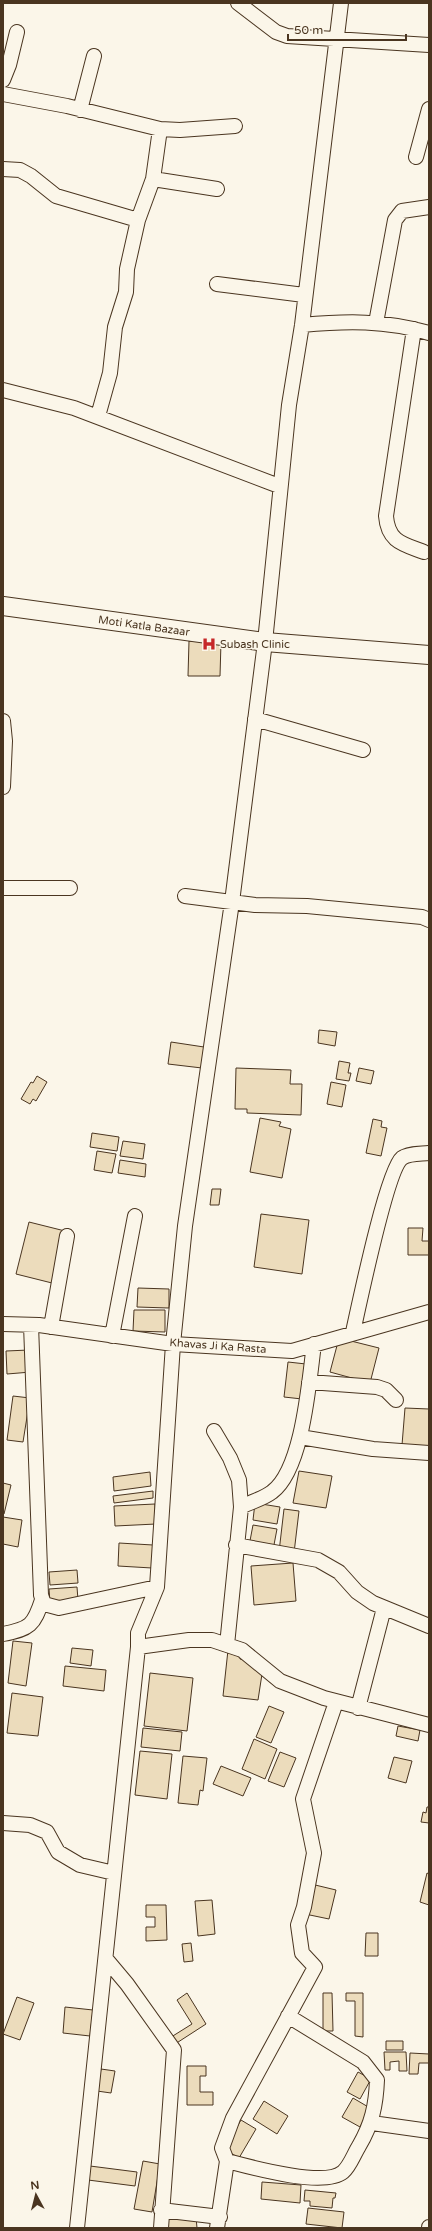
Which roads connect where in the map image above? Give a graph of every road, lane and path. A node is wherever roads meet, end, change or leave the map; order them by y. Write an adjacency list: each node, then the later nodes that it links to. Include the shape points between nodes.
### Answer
1 (238, 3): 4 (street, via 276,32 287,36)
2 (341, 3): 4 (street)
3 (17, 32): 7 (street)
4 (336, 40): 5 (street); 20 (street)
5 (429, 45)
6 (94, 56): 10 (street)
7 (3, 80)
8 (3, 94): 10 (street)
9 (429, 109): 13 (street)
10 (80, 110): 12 (street)
11 (235, 126): 12 (street)
12 (160, 129): 15 (street)
13 (416, 157)
14 (3, 169): 18 (street, via 20,170 56,196)
15 (153, 179): 16 (street); 18 (street)
16 (217, 189)
17 (429, 207): 21 (street, via 402,211 395,220)
18 (138, 220): 26 (street, via 127,269 126,292 115,327 112,366)
19 (217, 284): 20 (street)
20 (304, 296): 22 (street)
21 (376, 323): 22 (street, via 352,321); 23 (street)
22 (302, 325): 27 (street)
23 (414, 329): 24 (street); 28 (street, via 386,516 390,534 399,543)
24 (429, 333)
25 (3, 390): 26 (street)
26 (98, 416): 27 (street)
27 (279, 486): 30 (street)
28 (424, 552)
29 (3, 606): 30 (street, Moti Katla Bazaar)
30 (265, 642): 31 (street, Moti Katla Bazaar); 32 (street)
31 (429, 655)
32 (255, 719): 34 (street); 39 (street)
33 (3, 721): 35 (street)
34 (363, 750)
35 (3, 787)
36 (3, 888): 37 (street)
37 (70, 888)
38 (184, 896): 39 (street)
39 (232, 902): 40 (street, via 308,906); 50 (street, via 185,1226)
40 (429, 920)
41 (429, 1153): 48 (street, via 410,1155 397,1164 382,1210)
42 (135, 1216): 49 (street)
43 (67, 1236): 47 (street)
44 (429, 1312): 48 (street, Khavas Ji Ka Rasta)
45 (3, 1324): 46 (street, Khavas Ji Ka Rasta)
46 (32, 1325): 47 (street, Khavas Ji Ka Rasta); 60 (street)
47 (51, 1327): 49 (street, Khavas Ji Ka Rasta)
48 (353, 1332): 51 (street, Khavas Ji Ka Rasta)
49 (112, 1336): 50 (street, Khavas Ji Ka Rasta)
50 (173, 1344): 51 (street, Khavas Ji Ka Rasta, via 292,1351); 59 (street)
51 (314, 1344): 52 (street)
52 (309, 1382): 53 (street, via 377,1387 386,1390); 55 (street)
53 (396, 1400)
54 (214, 1431): 57 (street, via 240,1480)
55 (300, 1437): 56 (street, via 373,1449); 57 (street, via 282,1480 272,1492)
56 (429, 1452)
57 (241, 1507): 58 (street)
58 (236, 1545): 61 (street, via 318,1560 339,1572 357,1592); 64 (street)
59 (157, 1587): 60 (street, via 59,1608 44,1604); 65 (street, via 138,1633)
60 (42, 1600): 63 (street, via 36,1620 24,1630)
61 (384, 1608): 62 (street); 67 (street)
62 (429, 1626)
63 (3, 1634)
64 (227, 1645): 65 (street, via 212,1640 189,1640); 66 (street, via 242,1650 280,1681)
65 (138, 1647): 70 (street)
66 (336, 1702): 67 (street); 72 (street, via 303,1798 314,1853 298,1925 302,1953 315,1967)
67 (358, 1708): 68 (street)
68 (429, 1725)
69 (3, 1823): 70 (street, via 30,1825 46,1832 58,1852 80,1865)
70 (114, 1873): 71 (street)
71 (106, 1959): 76 (street, via 128,1984 174,2050); 78 (street)
72 (288, 2016): 73 (street, via 358,2058 377,2080); 75 (street, via 233,2118 222,2148)
73 (372, 2123): 74 (street); 75 (street, via 347,2167 342,2173 334,2176 283,2175)
74 (429, 2131)
75 (226, 2161): 77 (street)
76 (161, 2210): 77 (street); 79 (street)
77 (219, 2222)
78 (77, 2228)
79 (161, 2228)

